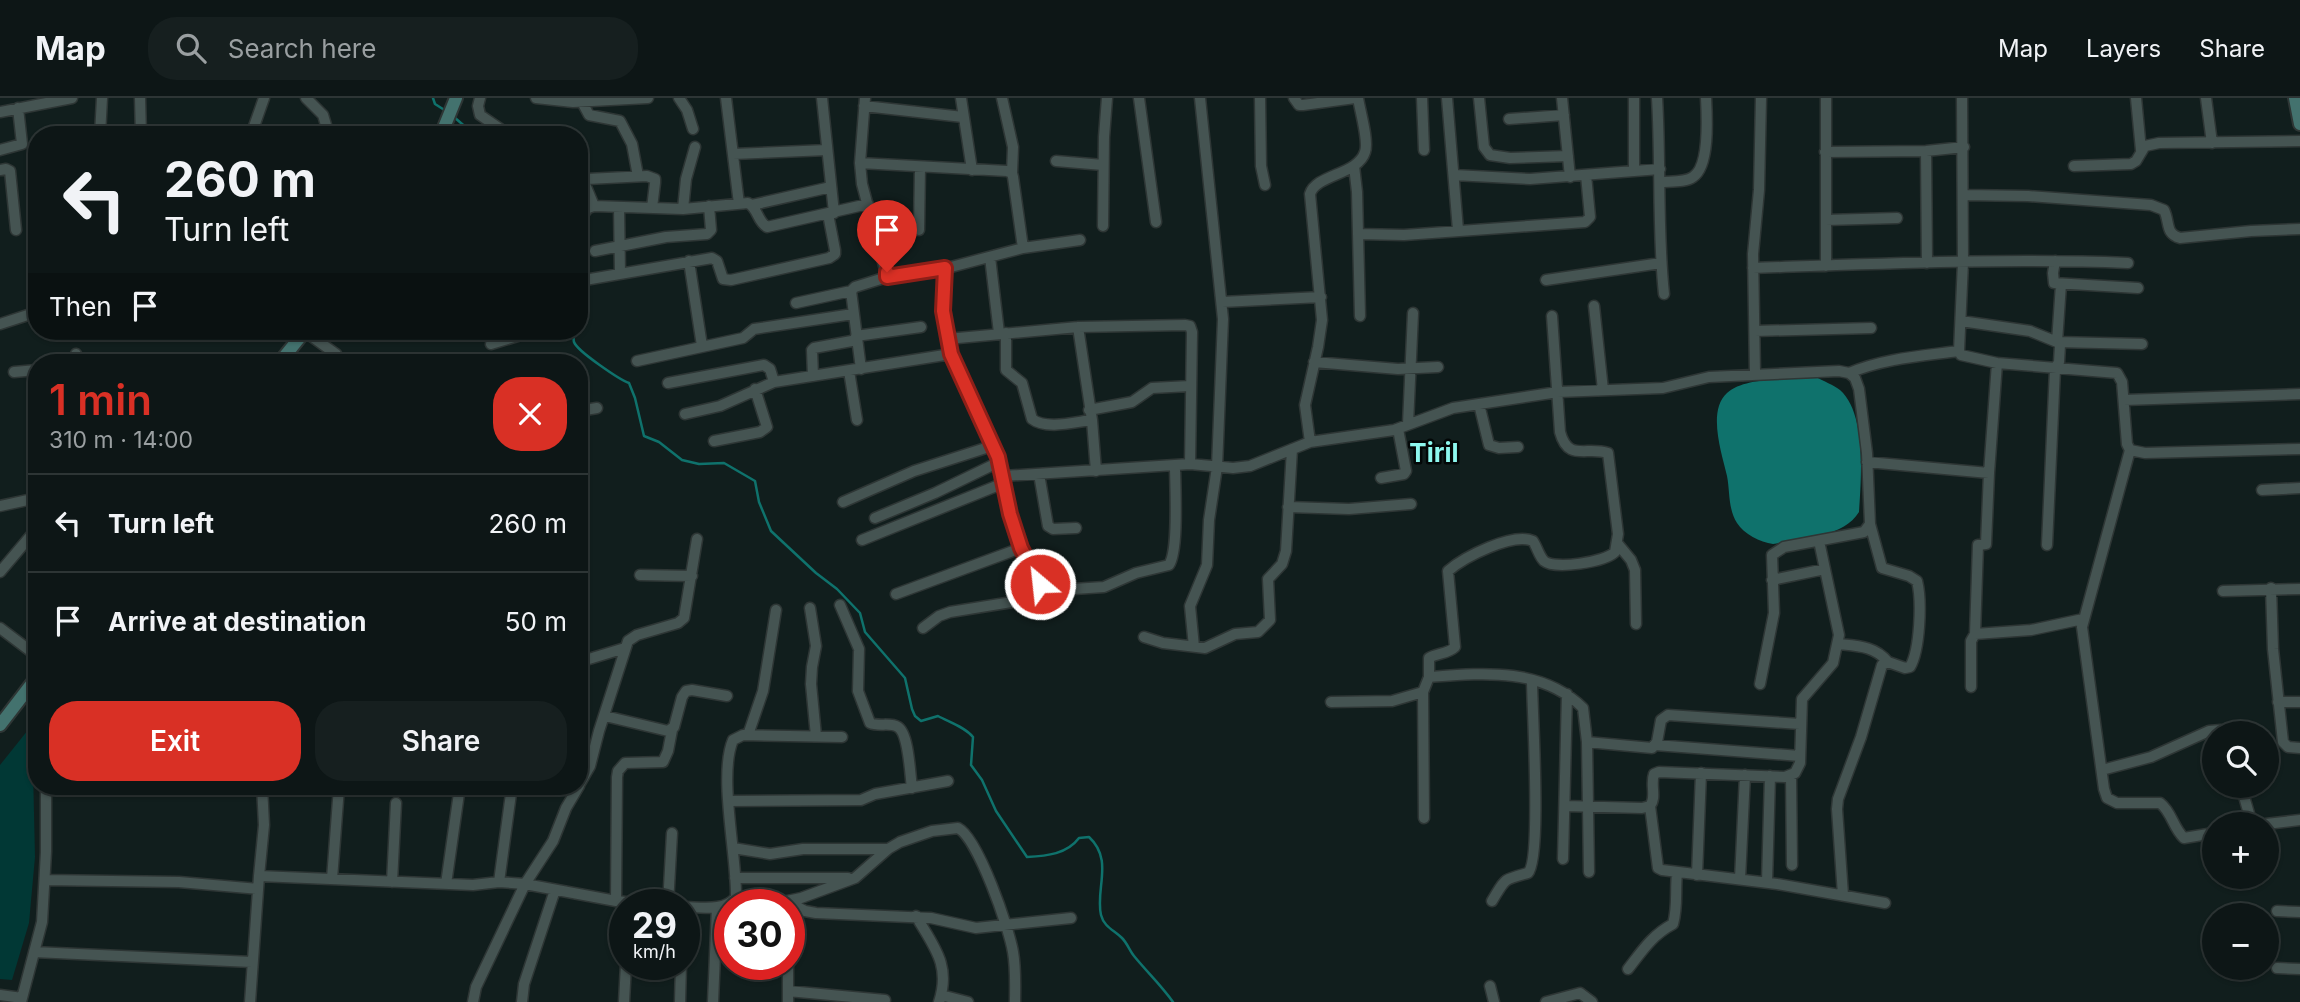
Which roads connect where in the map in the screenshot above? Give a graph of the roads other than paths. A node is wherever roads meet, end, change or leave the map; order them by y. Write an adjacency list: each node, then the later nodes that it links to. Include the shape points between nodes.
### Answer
1 (72, 98): 34 (street)
2 (102, 98): 44 (street)
3 (140, 98): 45 (street)
4 (264, 98): 46 (street)
5 (306, 98): 47 (street, via 323,115)
6 (480, 98): 49 (street, via 480,115)
7 (536, 98): 35 (street)
8 (648, 98): 33 (street)
9 (679, 98): 50 (street)
10 (726, 98): 61 (street)
11 (822, 98): 56 (street)
12 (961, 98): 41 (street)
13 (1002, 98): 73 (street, via 1013,147)
14 (1107, 98): 65 (street)
15 (1139, 98): 96 (street)
16 (1200, 98): 126 (street)
17 (1260, 98): 80 (street)
18 (1294, 98): 19 (street, via 1299,105)
19 (1357, 98): 66 (street, via 1366,150)
20 (1422, 98): 57 (street)
21 (1447, 98): 74 (street)
22 (1479, 98): 62 (street, via 1490,155)
23 (1562, 98): 40 (street)
24 (1634, 98): 72 (street)
25 (1657, 98): 69 (street)
26 (1706, 98): 79 (street, via 1702,168 1689,179)
27 (1761, 98): 116 (street)
28 (1826, 98): 60 (street)
29 (1962, 98): 54 (street)
30 (2136, 98): 58 (street)
31 (2206, 98): 52 (street)
32 (2295, 98): 43 (main road)
33 (612, 99): 35 (street)
34 (38, 101): 37 (street)
35 (582, 102): 76 (street, via 589,116 620,121 632,144)
36 (865, 102): 41 (street); 64 (street)
37 (18, 108): 39 (street); 55 (street, via 22,144)
38 (452, 108): 48 (main road)
39 (0, 112)
40 (1564, 115): 42 (street); 62 (street)
41 (963, 117): 71 (street)
42 (1509, 119)
43 (2300, 124)
44 (100, 126)
45 (141, 126)
46 (254, 126)
47 (326, 126)
48 (445, 126)
49 (496, 126)
50 (693, 129)
51 (2300, 141): 52 (street)
52 (2212, 143): 58 (street, via 2159,143)
53 (695, 147): 92 (street)
54 (1964, 147): 59 (street); 83 (street)
55 (0, 150)
56 (827, 150): 61 (street); 81 (street)
57 (1424, 150)
58 (2141, 150): 67 (street, via 2131,164)
59 (1926, 151): 60 (street); 113 (street)
60 (1825, 152): 95 (street)
61 (733, 154): 84 (street)
62 (1568, 156): 77 (street)
63 (1056, 161): 65 (street)
64 (860, 163): 68 (street); 85 (street)
65 (1104, 165): 97 (street)
66 (1354, 166): 102 (street); 125 (street, via 1317,184 1310,194)
67 (2074, 166)
68 (920, 167): 71 (street); 100 (street)
69 (1660, 169): 72 (street); 79 (street)
70 (0, 170): 99 (street, via 10,171)
71 (972, 170): 73 (street)
72 (1634, 171): 75 (street)
73 (1012, 173): 105 (street)
74 (1454, 175): 77 (street); 101 (street)
75 (1586, 175): 77 (street); 101 (street, via 1588,221)
76 (638, 176): 78 (street); 91 (street, via 654,179)
77 (1570, 177)
78 (588, 179)
79 (1660, 182): 112 (street)
80 (1265, 184)
81 (831, 187): 86 (street); 93 (street)
82 (588, 194): 87 (street)
83 (1964, 195): 98 (street, via 2151,205 2164,210 2170,233 2180,238); 110 (street)
84 (739, 204): 86 (street); 88 (street)
85 (868, 204): 93 (street); 118 (street)
86 (752, 205): 93 (street, via 767,227)
87 (594, 206): 89 (street); 90 (street)
88 (709, 206): 92 (street); 104 (street, via 709,233)
89 (619, 207): 91 (street); 104 (street)
90 (588, 208)
91 (652, 208): 92 (street)
92 (683, 209)
93 (831, 214): 108 (street, via 835,254 829,258 728,280 721,277 715,259)
94 (1897, 218): 95 (street)
95 (1826, 220): 114 (street)
96 (1156, 222)
97 (1103, 226)
98 (2300, 229)
99 (16, 230)
100 (919, 230)
101 (1458, 230): 102 (street)
102 (1358, 234): 132 (street)
103 (1080, 240): 105 (street)
104 (620, 246): 106 (street); 117 (street)
105 (1023, 248): 107 (street)
106 (595, 251)
107 (990, 257): 115 (street); 140 (street)
108 (689, 261): 117 (street); 148 (street)
109 (2055, 261): 110 (street); 111 (street); 121 (street, via 2054,283)
110 (1963, 262): 113 (street); 134 (street)
111 (2128, 262)
112 (1661, 263): 120 (street); 124 (street)
113 (1927, 263): 114 (street)
114 (1826, 266): 116 (street)
115 (945, 268): 118 (street); 142 (street)
116 (1753, 268): 139 (street)
117 (620, 274): 119 (street)
118 (887, 277): 123 (street)
119 (588, 280)
120 (1546, 280)
121 (2060, 284): 122 (street); 145 (street)
122 (2138, 288)
123 (851, 291): 127 (street); 130 (street)
124 (1664, 294)
125 (1321, 297): 126 (street); 153 (street)
126 (1222, 302): 191 (street)
127 (796, 303)
128 (1594, 306): 169 (street)
129 (1413, 313): 157 (street)
130 (853, 314): 141 (street); 148 (street, via 754,329 743,338)
131 (28, 316): 135 (street)
132 (1360, 316)
133 (1552, 316): 170 (street)
134 (1961, 321): 145 (street, via 2030,331); 149 (street)
135 (0, 324)
136 (921, 327): 141 (street)
137 (1078, 327): 140 (street); 167 (street, via 1189,327); 177 (street)
138 (1871, 328): 139 (street)
139 (1755, 331): 162 (street)
140 (1003, 333): 142 (street); 177 (street, via 1006,370 1022,383 1035,422)
141 (857, 338): 156 (street); 164 (street, via 814,348)
142 (947, 339): 151 (street)
143 (317, 340): 150 (street)
144 (504, 340): 146 (street)
145 (2057, 342): 147 (street); 158 (street)
146 (491, 344)
147 (2142, 344)
148 (702, 346): 152 (street)
149 (1959, 351): 154 (street, via 1965,357); 163 (street, via 1890,359)
150 (336, 354)
151 (951, 354): 156 (street); 182 (street)
152 (637, 361)
153 (1314, 362): 157 (street); 181 (street, via 1305,405)
154 (1997, 363): 158 (street); 193 (street)
155 (1438, 367): 157 (street)
156 (861, 369): 160 (street)
157 (1412, 369): 179 (street)
158 (2055, 369): 172 (street, via 2117,373); 213 (street)
159 (28, 371): 161 (street)
160 (849, 371): 164 (street); 178 (street)
161 (14, 372)
162 (1755, 373): 163 (street); 169 (street, via 1663,388)
163 (1849, 373): 188 (street, via 1858,388)
164 (813, 376): 165 (street)
165 (774, 382): 166 (street, via 764,365); 168 (street)
166 (668, 383)
167 (1190, 386): 177 (street, via 1152,388 1132,402); 189 (street)
168 (755, 388): 176 (street, via 720,406); 180 (street, via 767,427)
169 (1603, 390): 170 (street)
170 (1558, 392): 173 (street); 212 (street, via 1560,432 1566,447 1608,453)
171 (2300, 394): 172 (street)
172 (2124, 400): 186 (street)
173 (1479, 404): 179 (street, via 1453,408); 183 (street, via 1489,445)
174 (597, 408): 175 (street)
175 (588, 410)
176 (685, 414)
177 (1090, 415): 192 (street)
178 (857, 421)
179 (1403, 427): 181 (street); 195 (street, via 1406,471)
180 (714, 441)
181 (1310, 442): 184 (street)
182 (992, 446): 187 (street); 201 (street, via 914,471)
183 (1518, 447)
184 (1292, 449): 191 (street, via 1250,466); 204 (street)
185 (2300, 449): 186 (street)
186 (2130, 450): 228 (street)
187 (999, 462): 196 (street); 205 (street)
188 (1867, 462): 193 (street); 206 (street)
189 (1189, 464): 190 (street); 191 (street)
190 (1175, 465): 192 (street); 222 (street, via 1174,545 1169,565 1104,587)
191 (1217, 467): 235 (street, via 1207,565 1190,606)
192 (1096, 471): 194 (street)
193 (1989, 473): 232 (street, via 1986,544 1978,545)
194 (1039, 474): 196 (street); 207 (street, via 1050,529)
195 (1381, 478)
196 (1003, 480): 210 (street); 214 (street)
197 (2300, 488): 198 (street)
198 (2262, 490)
199 (0, 496): 203 (street)
200 (28, 500): 203 (street)
201 (843, 502)
202 (1411, 504): 204 (street)
203 (0, 506)
204 (1288, 507): 235 (street, via 1285,558 1267,584 1268,624 1254,634)
205 (875, 518)
206 (1870, 524): 211 (street, via 1864,532); 239 (street, via 1882,568 1914,578 1919,590 1912,665 1905,668)
207 (1076, 528)
208 (28, 539): 216 (street)
209 (697, 539): 218 (street)
210 (862, 540)
211 (1819, 541): 215 (street); 219 (street, via 1784,547 1772,555)
212 (1617, 543): 229 (street, via 1635,570); 240 (street, via 1615,552 1605,559 1558,565 1546,563 1533,541 1516,539 1453,566 1448,577 1455,647 1429,658)
213 (2047, 544)
214 (1021, 548): 222 (street); 224 (street)
215 (1825, 569): 219 (street); 234 (street, via 1839,628)
216 (0, 572)
217 (640, 575): 218 (street)
218 (692, 576): 236 (street, via 684,618 631,638)
219 (1772, 580): 242 (street, via 1774,613)
220 (2272, 589): 221 (street); 223 (street); 251 (street)
221 (2300, 589)
222 (1043, 591): 231 (street, via 1037,598 943,614)
223 (2223, 591)
224 (896, 594)
225 (840, 605): 272 (street, via 859,649 858,691 867,718 875,726 901,729)
226 (810, 608): 259 (street, via 816,646 811,684)
227 (776, 610): 258 (street, via 763,691)
228 (2083, 619): 232 (street, via 2031,630); 266 (street)
229 (1636, 624)
230 (0, 628): 237 (street)
231 (923, 628)
232 (1975, 634): 243 (street)
233 (1144, 637): 235 (street)
234 (1838, 644): 239 (street, via 1869,648); 254 (street, via 1833,663 1802,699)
235 (1194, 647)
236 (625, 648): 238 (street); 253 (street)
237 (28, 649)
238 (588, 659)
239 (1888, 662): 312 (street, via 1880,670 1838,799)
240 (1428, 671): 241 (street, via 1499,673); 245 (street)
241 (1532, 680): 247 (street); 315 (street, via 1533,865 1528,873 1503,881)
242 (1760, 684)
243 (1971, 687)
244 (28, 688): 246 (main road)
245 (1423, 692): 250 (street, via 1392,701); 284 (street)
246 (24, 693): 249 (street); 255 (main road)
247 (1567, 695): 261 (street, via 1583,708); 281 (street)
248 (727, 696): 256 (street, via 686,691)
249 (28, 697)
250 (1331, 702)
251 (2278, 702): 252 (street); 263 (street, via 2285,746)
252 (2300, 702)
253 (605, 716): 256 (street); 265 (street)
254 (1800, 724): 262 (street, via 1668,715 1661,720); 264 (street)
255 (0, 725)
256 (672, 730): 308 (street, via 663,762 625,763 618,771)
257 (2202, 734): 266 (street, via 2151,757)
258 (748, 735): 259 (street); 279 (street, via 737,736 728,755)
259 (816, 736): 260 (street)
260 (842, 737)
261 (1587, 742): 262 (street, via 1649,749); 283 (street)
262 (1655, 745): 264 (street)
263 (2300, 748)
264 (1800, 756): 270 (street)
265 (588, 769)
266 (2102, 770): 288 (street, via 2110,801 2160,803 2184,838)
267 (1701, 773): 268 (street); 282 (street, via 1654,774); 295 (street)
268 (1745, 775): 269 (street); 300 (street)
269 (1770, 776): 270 (street); 304 (street)
270 (1791, 776): 292 (street)
271 (948, 781): 272 (street)
272 (912, 788): 279 (street, via 848,801)
273 (46, 795): 301 (street)
274 (262, 795): 296 (street)
275 (338, 795): 299 (street)
276 (459, 795): 305 (street)
277 (511, 795): 303 (street)
278 (573, 795): 306 (street, via 553,841)
279 (729, 801): 289 (street)
280 (396, 803): 302 (street)
281 (1565, 806): 283 (street); 291 (street)
282 (1650, 806): 283 (street); 294 (street, via 1658,867)
283 (1589, 808): 293 (street)
284 (1424, 818)
285 (2300, 820): 286 (street)
286 (2279, 822)
287 (671, 832): 309 (street)
288 (2202, 835)
289 (733, 848): 290 (street, via 770,854 803,849); 297 (street)
290 (888, 849): 298 (street); 322 (street, via 932,831 962,830 970,838)
291 (1563, 859)
292 (1792, 865)
293 (1589, 872)
294 (1676, 873): 295 (street); 327 (street, via 1678,907 1672,924 1650,940)
295 (1697, 875): 300 (street)
296 (259, 876): 299 (street); 307 (street)
297 (735, 878): 298 (street); 310 (street)
298 (855, 878): 313 (street)
299 (332, 879): 302 (street)
300 (1740, 879): 304 (street)
301 (45, 880): 307 (street, via 179,882); 323 (street)
302 (392, 881): 305 (street)
303 (499, 882): 305 (street); 306 (street)
304 (1767, 883): 312 (street)
305 (446, 884)
306 (526, 884): 311 (street); 339 (street)
307 (258, 889): 324 (street)
308 (616, 889)
309 (669, 889)
310 (736, 889)
311 (555, 890): 314 (street); 340 (street)
312 (1843, 895): 316 (street)
313 (805, 896)
314 (609, 900)
315 (1492, 901)
316 (1885, 902)
317 (805, 911): 320 (street)
318 (2279, 911): 319 (street)
319 (2300, 912)
320 (916, 916): 322 (street, via 976,928); 335 (street, via 943,965)
321 (1071, 918): 322 (street)
322 (1007, 926): 346 (street)
323 (34, 952): 324 (street); 336 (street)
324 (252, 962): 338 (street)
325 (2279, 968): 326 (street)
326 (2300, 969)
327 (1628, 970)
328 (714, 978): 343 (street)
329 (625, 980): 341 (street)
330 (681, 980): 342 (street)
331 (788, 980): 333 (street)
332 (1490, 986): 347 (street)
333 (788, 991): 337 (street); 344 (street)
334 (0, 995): 336 (street)
335 (940, 999): 345 (street)
336 (21, 1000)
337 (886, 1000)
338 (250, 1002)
339 (473, 1002)
340 (522, 1002)
341 (624, 1002)
342 (680, 1002)
343 (713, 1002)
344 (788, 1002)
345 (968, 1002)
346 (1016, 1002)
347 (1494, 1002)
348 (1546, 1002): 349 (street, via 1580,993)
349 (1592, 1002)

